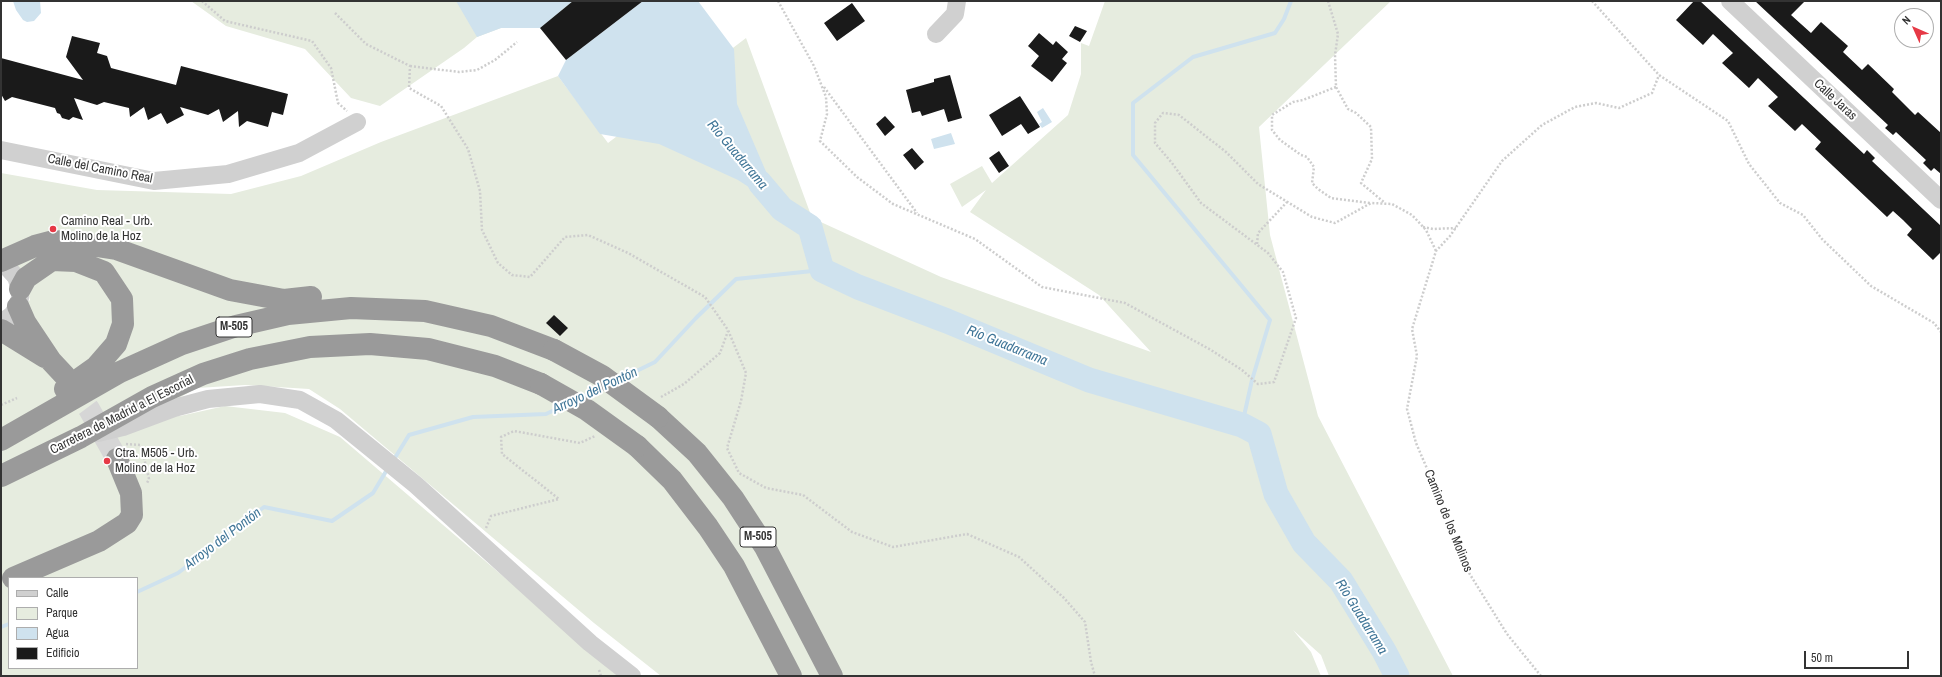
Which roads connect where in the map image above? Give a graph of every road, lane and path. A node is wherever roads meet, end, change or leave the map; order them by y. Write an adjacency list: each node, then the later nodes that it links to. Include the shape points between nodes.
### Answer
1 (202, 1): 14 (path, via 225,21 312,41 331,68 338,103)
2 (778, 1): 12 (path, via 814,66)
3 (957, 1): 8 (street, via 955,14)
4 (1328, 1): 13 (path, via 1338,34 1335,55)
5 (1592, 1): 11 (path)
6 (1730, 1): 16 (street, Calle Jaras)
7 (335, 13): 10 (path, via 366,44)
8 (936, 34)
9 (517, 42): 10 (path, via 495,60 477,70 459,72)
10 (410, 66): 31 (path, via 409,88 441,106 468,150 480,192 482,230 498,263 512,275 530,277 565,237 588,235 705,297)
11 (1659, 75): 22 (path, via 1652,93 1619,108 1596,104 1575,107 1542,124 1502,161); 32 (path, via 1728,121 1749,164 1780,203 1803,215 1822,239 1871,286 1934,323)
12 (821, 84): 20 (path); 20 (path, via 826,98 827,114 820,141 857,177 893,204)
13 (1336, 87): 18 (path, via 1294,102 1272,114 1272,130 1280,140 1308,157 1314,167 1312,183 1318,189 1331,198); 19 (path, via 1348,110 1356,113 1371,128 1372,159 1361,183)
14 (357, 122): 15 (street, Calle del Camino Real, via 299,153 228,174 154,181)
15 (1, 150)
16 (1941, 200)
17 (1287, 202): 18 (path, via 1312,217 1335,223); 23 (path, via 1258,233); 23 (path, via 1258,184 1226,152 1178,115 1163,113 1155,123 1155,143 1201,203)
18 (1371, 203): 19 (path)
19 (1386, 204): 21 (path, via 1392,204 1412,216)
20 (918, 215): 23 (path, via 975,239 1042,287 1125,303 1211,350 1258,384 1274,382 1296,318 1283,272 1268,253)
21 (1422, 227): 22 (path, via 1433,230); 24 (path)
22 (1456, 228): 24 (path)
23 (1257, 245)
24 (1436, 251): 49 (path, Camino de los Molinos, via 1412,328 1417,356 1407,409 1416,443 1466,568 1507,634)
25 (1, 261): 29 (highway, M-505, via 35,246 54,241 77,243 116,249 230,290 284,300 321,296 392,296 451,307)
26 (1, 265): 27 (street, via 8,268 16,277)
27 (19, 298): 28 (street, via 12,315); 30 (highway, via 25,322 58,369); 36 (highway, via 26,278 52,260 76,261 104,272 122,299 123,324 116,344 96,368 57,395)
28 (1, 323)
29 (491, 326): 35 (highway, M-505, bridge, via 554,350); 39 (highway, M-505, via 425,311 351,308 281,316 236,326 182,344 120,372)
30 (1, 330)
31 (728, 330): 35 (path, via 720,353); 48 (path, via 746,373 741,401 727,448 739,473 766,488 803,495 852,532 893,547 967,534 1019,557 1064,598 1085,622)
32 (1941, 332)
33 (17, 398): 34 (path)
34 (1, 405)
35 (658, 408): 47 (highway, M-505, via 733,498 765,547)
36 (1, 428)
37 (599, 434): 43 (path, via 580,443 514,431 501,437 502,454 559,500 491,516)
38 (81, 436): 41 (highway, Carretera de Madrid a El Escorial / M-505); 42 (highway, via 34,473); 43 (street, via 123,427 174,408 208,399 260,394 300,400 336,420 416,485); 46 (highway, Carretera de Madrid a El Escorial / M-505, bridge, via 152,397 203,374 250,359 310,347 370,344 428,349 495,366 541,384 587,410 637,446 672,480 734,566)
39 (1, 440)
40 (117, 459): 44 (highway, via 131,493 132,515 127,523 99,541)
41 (1, 476)
42 (1, 492)
43 (480, 544): 45 (street)
44 (11, 576)
45 (632, 676)
46 (791, 676)
47 (832, 676)
48 (1095, 676)
49 (1540, 676)

